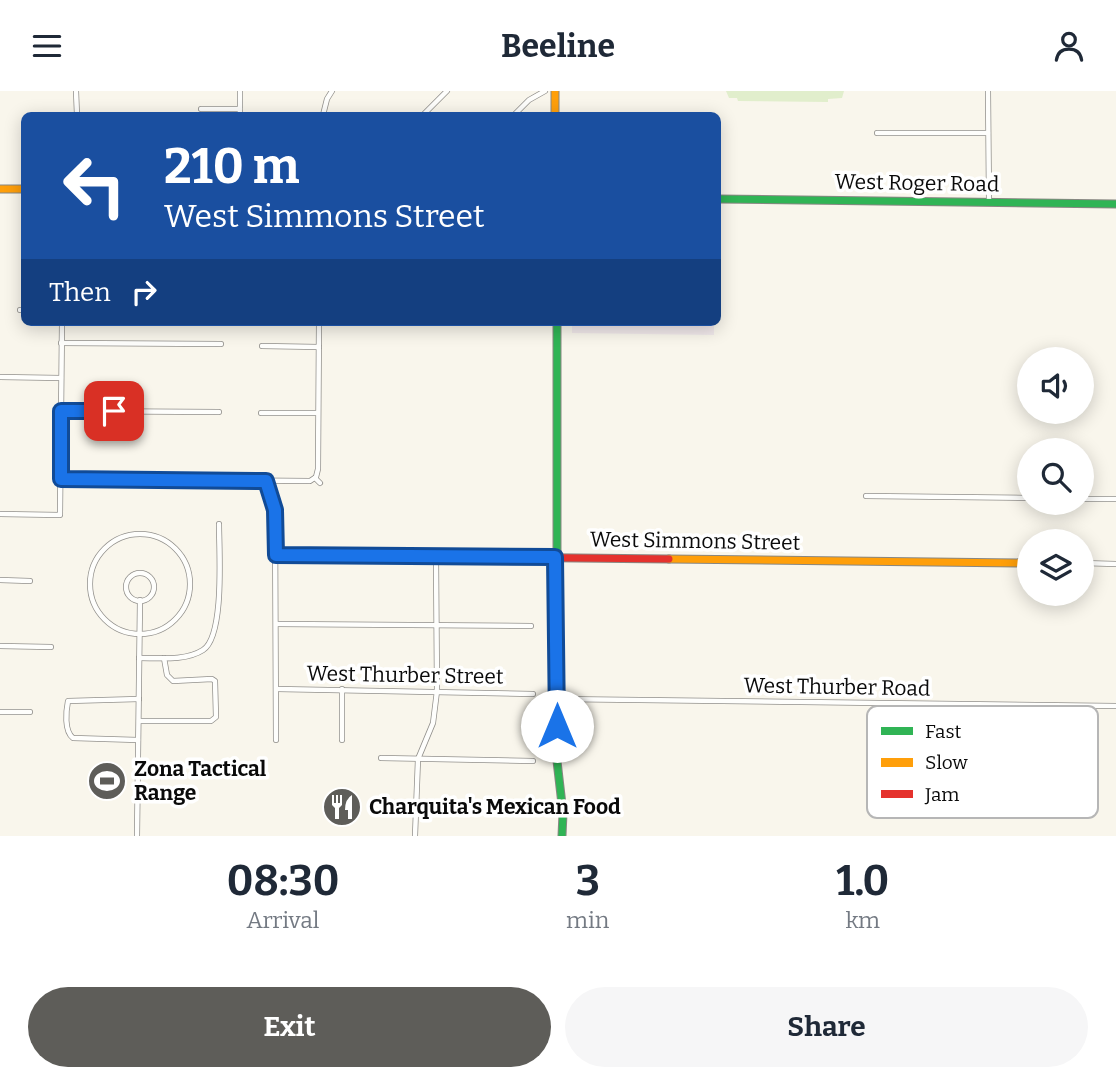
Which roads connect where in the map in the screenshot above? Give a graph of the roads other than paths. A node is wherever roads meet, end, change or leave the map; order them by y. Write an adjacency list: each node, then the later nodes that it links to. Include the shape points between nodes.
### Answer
1 (76, 91): 9 (street)
2 (240, 91): 10 (street)
3 (332, 91): 11 (street)
4 (447, 91): 12 (street)
5 (545, 91): 13 (street)
6 (555, 91): 14 (street)
7 (988, 91): 16 (street)
8 (201, 109): 10 (street)
9 (77, 112)
10 (240, 112)
11 (324, 112)
12 (427, 112)
13 (517, 112)
14 (555, 112)
15 (877, 133): 16 (street)
16 (988, 134): 20 (street)
17 (0, 189): 18 (street)
18 (21, 189)
19 (721, 199): 20 (street, West Roger Road)
20 (989, 201): 21 (street, West Roger Road)
21 (1116, 204)
22 (62, 326): 25 (street)
23 (319, 326): 28 (street)
24 (557, 326): 46 (street)
25 (61, 343): 26 (street); 30 (street)
26 (221, 344)
27 (262, 346): 28 (street)
28 (319, 347): 34 (street)
29 (0, 377): 30 (street)
30 (61, 378): 31 (street)
31 (61, 411): 32 (street); 35 (street)
32 (219, 412)
33 (261, 413): 34 (street)
34 (317, 413): 36 (street, via 318,470)
35 (61, 479): 37 (street); 43 (street, via 60,515)
36 (314, 479): 37 (street); 38 (street)
37 (266, 481): 45 (street, via 275,510)
38 (320, 483)
39 (866, 496): 40 (street)
40 (1017, 498)
41 (1094, 499): 42 (street)
42 (1116, 499)
43 (0, 514)
44 (219, 524): 61 (street, via 215,633 206,649)
45 (276, 555): 47 (street, West Simmons Street); 54 (street)
46 (555, 557): 47 (street, West Simmons Street); 48 (street, West Simmons Street); 67 (street)
47 (436, 558): 55 (street)
48 (1017, 563)
49 (1094, 563): 50 (street)
50 (1116, 564)
51 (0, 580): 52 (street)
52 (30, 581)
53 (140, 600): 53 (street, via 132,598 126,588 130,577 141,573 153,587 148,598); 57 (street)
54 (277, 624): 55 (street); 62 (street)
55 (437, 625): 56 (street); 64 (street)
56 (531, 626)
57 (140, 634): 57 (street, via 169,626 180,615 190,595 190,578 178,551 167,541 137,534 103,549 90,584 104,618); 60 (street)
58 (0, 646): 59 (street)
59 (51, 647)
60 (139, 658): 61 (street); 66 (street)
61 (164, 658): 71 (street, via 173,681 215,681 216,717 211,721)
62 (277, 689): 63 (street, West Thurber Street); 73 (street)
63 (342, 689): 64 (street, West Thurber Street); 74 (street)
64 (437, 691): 65 (street, West Thurber Street); 76 (street, via 433,723)
65 (533, 694)
66 (139, 699): 71 (street); 72 (street, via 68,701 67,720 73,738)
67 (557, 699): 68 (street, West Thurber Road); 80 (street)
68 (1116, 706)
69 (0, 712): 70 (street)
70 (30, 712)
71 (139, 721): 72 (street)
72 (138, 740): 78 (street)
73 (276, 740)
74 (342, 740)
75 (381, 758): 76 (street)
76 (418, 759): 77 (street); 79 (street)
77 (533, 761)
78 (137, 836)
79 (415, 836)
80 (562, 836)

